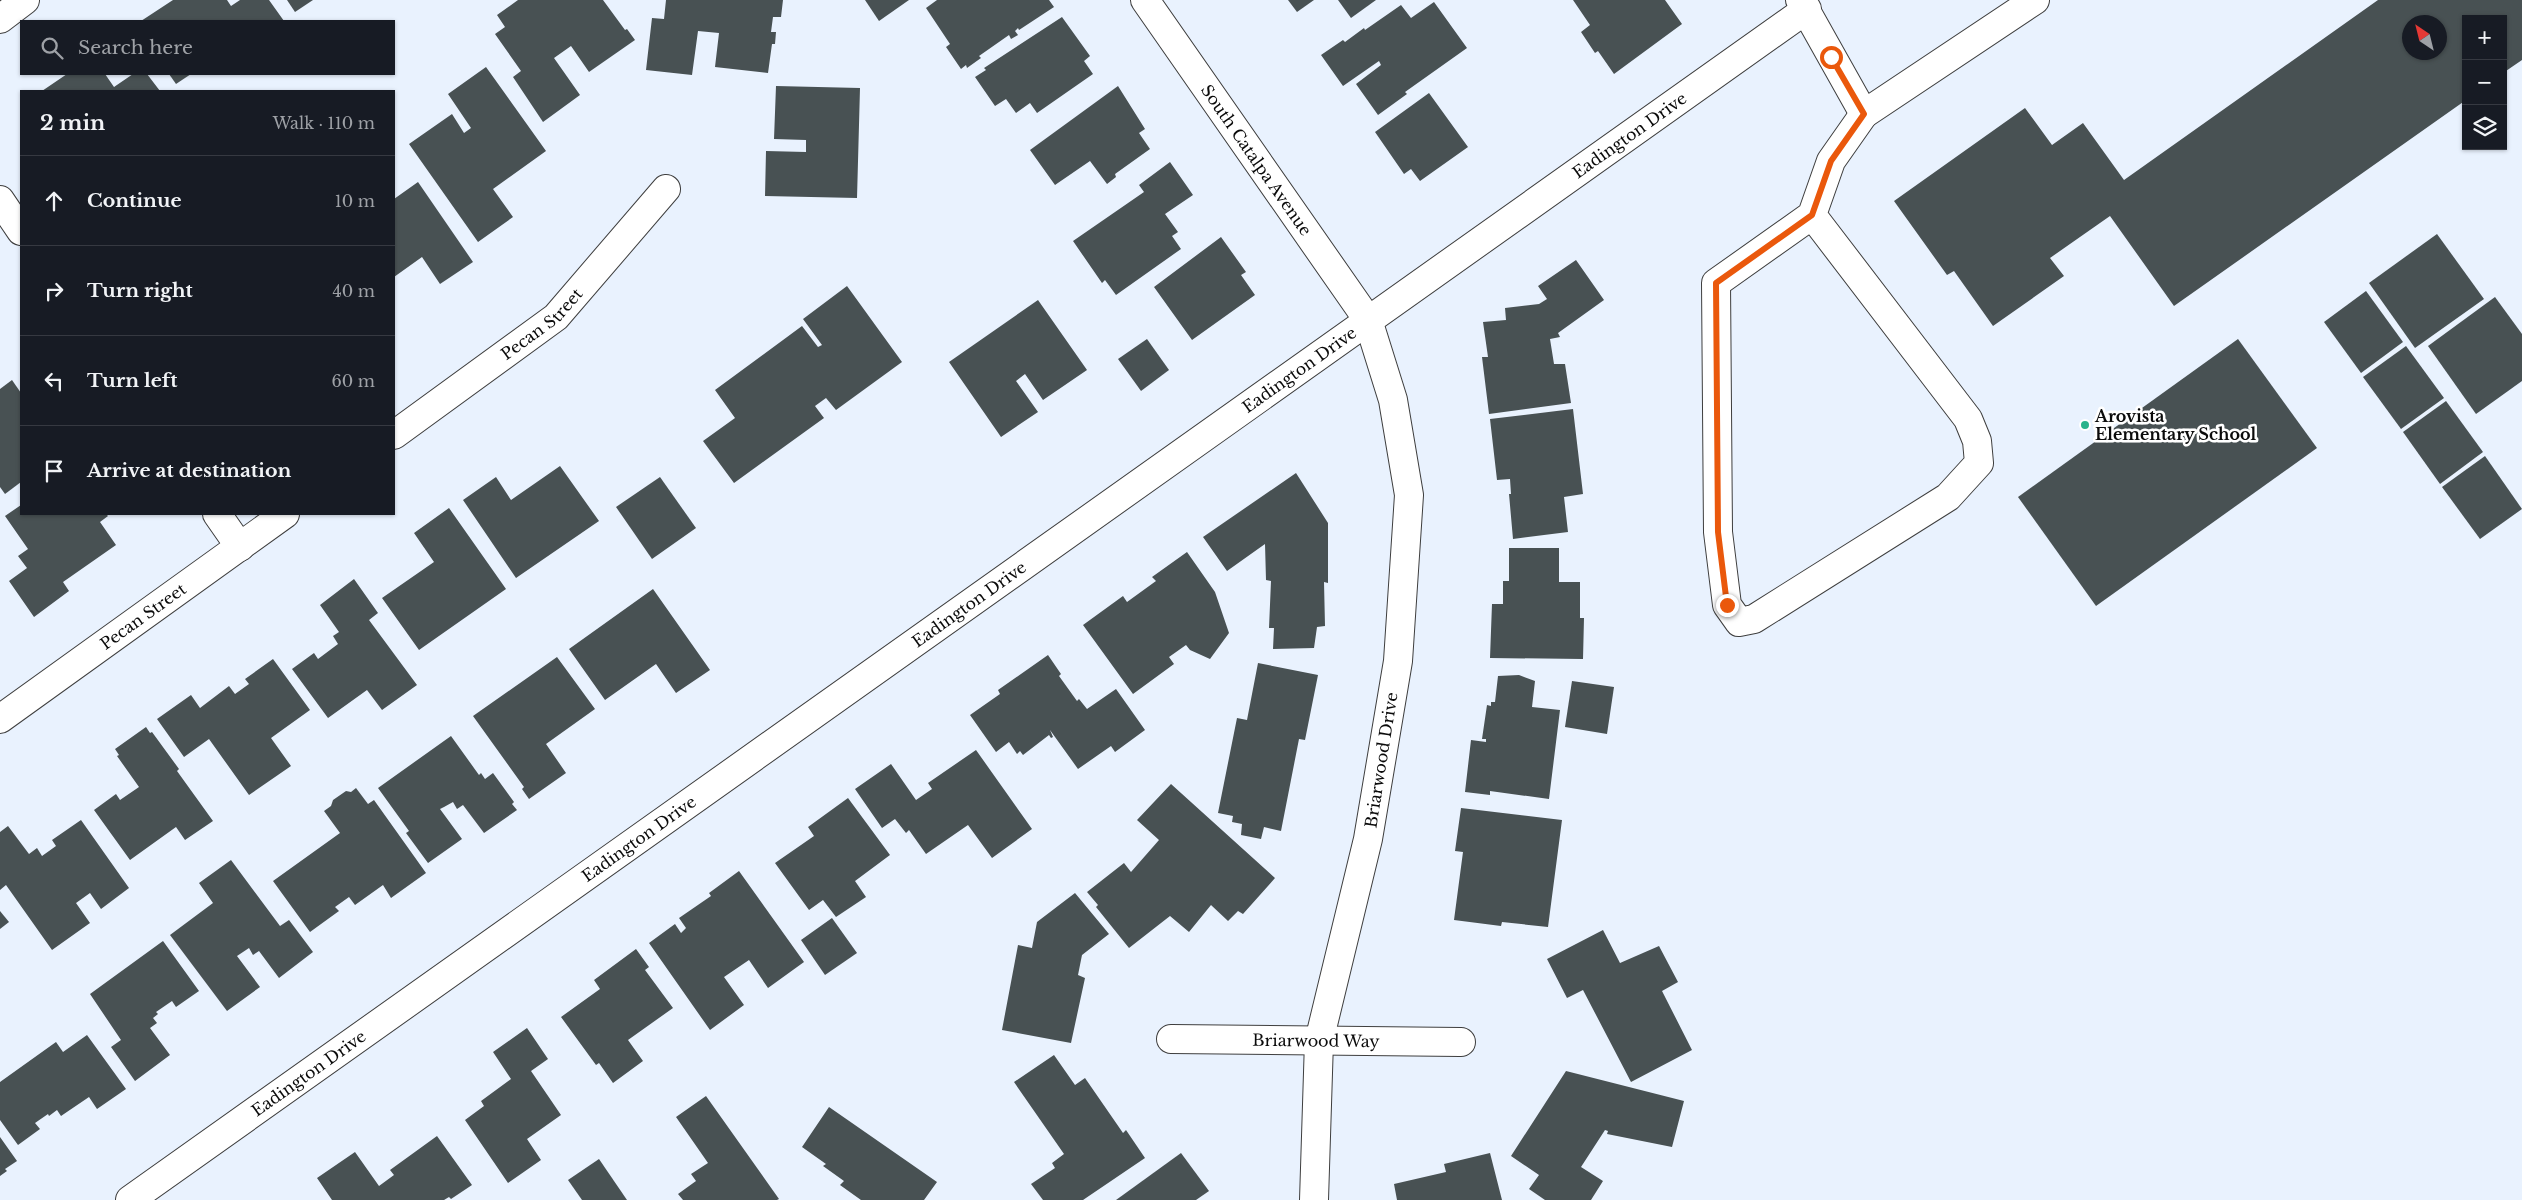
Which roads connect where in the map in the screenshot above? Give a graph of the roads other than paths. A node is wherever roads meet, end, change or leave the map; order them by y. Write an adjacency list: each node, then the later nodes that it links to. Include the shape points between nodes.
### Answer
1 (25, 0): 5 (street)
2 (1145, 0): 11 (street, South Catalpa Avenue)
3 (2035, 0): 6 (street)
4 (1803, 5): 6 (street); 11 (street, Eadington Drive)
5 (0, 19)
6 (1864, 114): 9 (street, via 1831,161)
7 (666, 189): 12 (street, Pecan Street, via 556,317)
8 (0, 200): 10 (street)
9 (1812, 215): 9 (street, via 1716,283 1718,532 1727,605 1739,622 1754,619 1948,497 1979,463 1977,441 1968,419)
10 (20, 230)
11 (1368, 320): 18 (street, Briarwood Drive, via 1394,400 1409,495 1400,631 1368,839); 20 (street, Eadington Drive)
12 (395, 434)
13 (219, 515): 15 (street)
14 (284, 515): 15 (street, Pecan Street)
15 (240, 546): 16 (street, Pecan Street)
16 (0, 719)
17 (1171, 1040): 18 (street, Briarwood Way)
18 (1319, 1041): 19 (street, Briarwood Way); 21 (street, Briarwood Drive)
19 (1461, 1042)
20 (130, 1200)
21 (1314, 1200)

